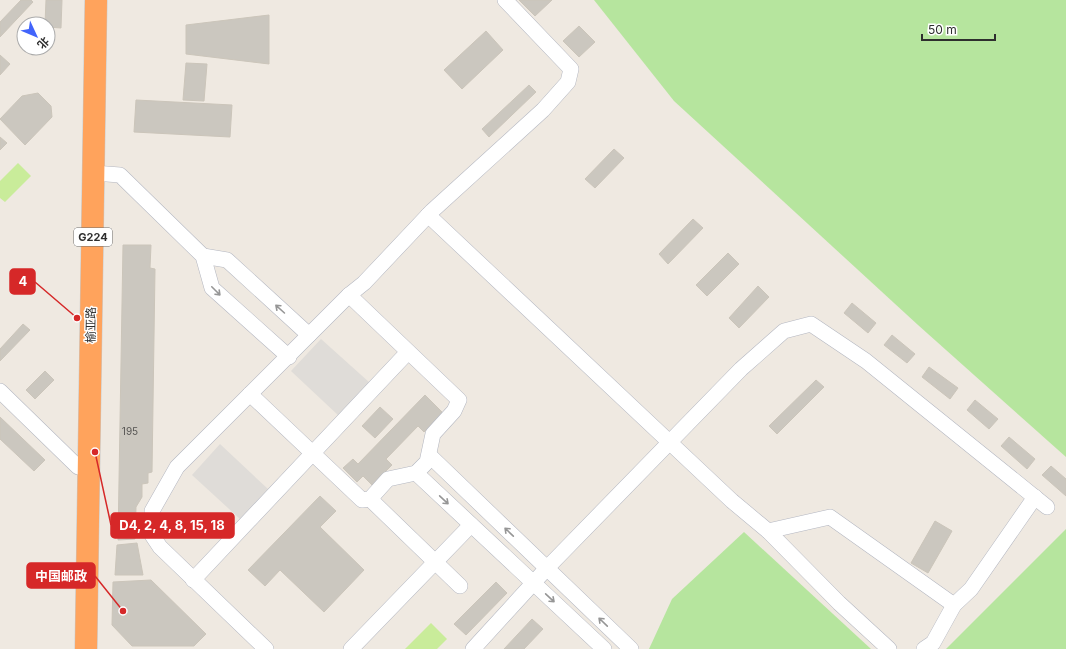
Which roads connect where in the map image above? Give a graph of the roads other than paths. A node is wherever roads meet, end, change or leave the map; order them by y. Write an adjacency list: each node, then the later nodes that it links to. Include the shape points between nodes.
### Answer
1 (85, 0): 16 (highway, 榆亚路 / G224)
2 (96, 0): 4 (highway, 榆亚路 / G224)
3 (505, 0): 5 (lane, via 571,69 568,82 544,110)
4 (94, 173): 6 (lane, via 120,175); 30 (highway, 榆亚路 / G224)
5 (428, 215): 7 (lane, via 364,283); 13 (lane)
6 (203, 256): 8 (lane, one-way to 6, via 227,260); 10 (lane, one-way to 10, via 212,288)
7 (349, 295): 8 (lane); 9 (lane)
8 (309, 335): 10 (lane)
9 (408, 352): 14 (lane); 15 (lane, via 459,400 454,411 433,434)
10 (289, 357): 12 (lane)
11 (0, 391): 16 (lane)
12 (250, 394): 14 (lane); 25 (lane, via 177,467 152,511 152,535 160,547)
13 (670, 443): 18 (lane, via 741,369 784,331 811,324 866,361); 22 (lane, via 732,502); 24 (lane)
14 (312, 453): 19 (lane, via 362,500); 25 (lane)
15 (429, 455): 17 (lane, via 427,462); 24 (lane, one-way to 15)
16 (78, 468): 29 (highway, 榆亚路 / G224)
17 (416, 473): 19 (lane, via 388,479); 21 (lane, one-way to 21)
18 (1035, 497): 20 (lane); 28 (lane, via 971,589)
19 (370, 499): 23 (lane)
20 (1047, 507)
21 (472, 525): 23 (lane); 26 (lane)
22 (768, 531): 28 (lane, via 830,517); 36 (lane)
23 (435, 562): 27 (lane); 32 (lane)
24 (547, 568): 26 (lane); 35 (lane, one-way to 24)
25 (193, 580): 31 (lane)
26 (534, 583): 33 (lane); 34 (lane, one-way to 34)
27 (460, 586)
28 (954, 605): 37 (lane, via 933,643)
29 (75, 649)
30 (86, 649)
31 (266, 649)
32 (351, 649)
33 (473, 649)
34 (604, 649)
35 (631, 649)
36 (889, 649)
37 (924, 649)

